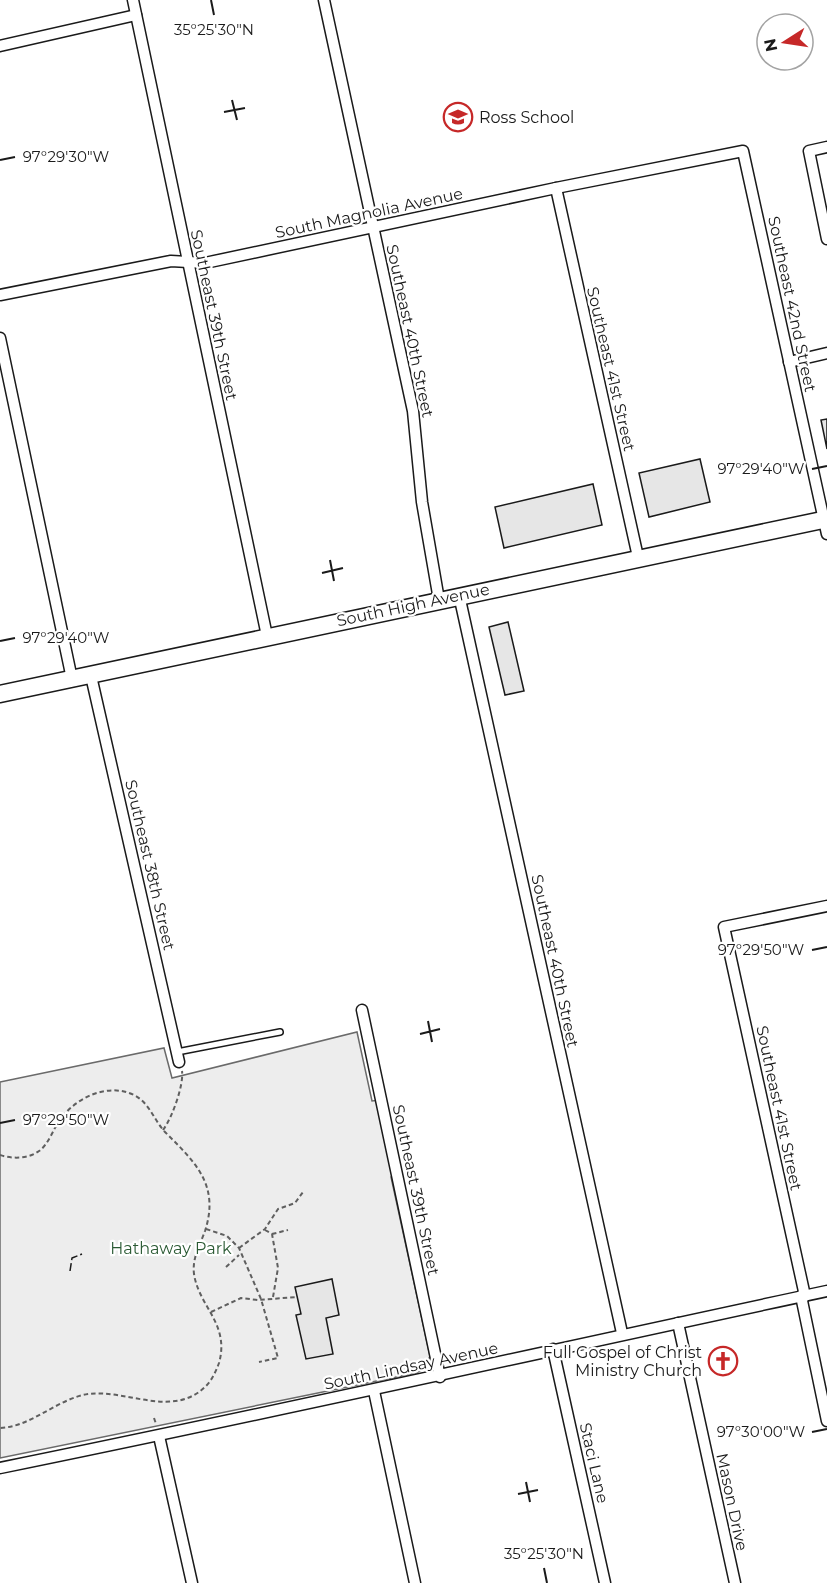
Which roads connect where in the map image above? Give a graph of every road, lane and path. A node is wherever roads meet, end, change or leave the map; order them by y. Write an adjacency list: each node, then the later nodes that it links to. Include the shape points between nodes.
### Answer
1 (133, 0): 3 (street, Southeast 39th Street)
2 (324, 0): 8 (street, Southeast 40th Street)
3 (136, 15): 4 (street); 10 (street, Southeast 39th Street)
4 (0, 45)
5 (827, 147): 9 (street, via 809,151)
6 (742, 152): 7 (street, South Magnolia Avenue); 14 (street, Southeast 42nd Street)
7 (556, 188): 8 (street, South Magnolia Avenue); 16 (street, Southeast 41st Street)
8 (373, 228): 10 (street, South Magnolia Avenue, via 205,262); 18 (street, Southeast 40th Street, via 413,411 422,502)
9 (827, 239)
10 (188, 262): 11 (street, South Magnolia Avenue, via 171,261); 19 (street, Southeast 39th Street)
11 (0, 294)
12 (0, 338): 21 (street)
13 (827, 353): 14 (street)
14 (789, 362): 15 (street, Southeast 42nd Street)
15 (826, 524): 16 (street, South High Avenue)
16 (638, 558): 17 (street, South High Avenue)
17 (459, 595): 18 (street, South High Avenue); 44 (street, Southeast 40th Street)
18 (440, 600): 19 (street, South High Avenue)
19 (267, 636): 20 (street, South High Avenue)
20 (91, 676): 21 (street, South High Avenue); 26 (street, Southeast 38th Street)
21 (72, 679): 22 (street, South High Avenue)
22 (0, 694)
23 (827, 906): 38 (street, Southeast 41st Street, via 724,927)
24 (362, 1010): 47 (street, Southeast 39th Street)
25 (280, 1032): 26 (lane)
26 (178, 1057): 27 (path, via 182,1083 170,1122)
27 (163, 1130): 28 (path, via 147,1104 135,1095 104,1090 66,1112 40,1150 24,1158); 30 (path, via 206,1178)
28 (0, 1155)
29 (303, 1192): 31 (path, via 295,1203 278,1209)
30 (206, 1229): 34 (path, via 227,1236); 42 (path, via 193,1264 194,1277)
31 (265, 1229): 33 (path); 34 (path)
32 (288, 1230): 33 (path)
33 (272, 1234): 39 (path, via 278,1268)
34 (239, 1248): 35 (path)
35 (240, 1254): 36 (path); 41 (path)
36 (226, 1267)
37 (827, 1291): 38 (street, South Lindsay Avenue)
38 (803, 1296): 43 (street, South Lindsay Avenue); 49 (street, Southeast 41st Street)
39 (273, 1297): 40 (path); 41 (path)
40 (297, 1297)
41 (261, 1299): 42 (path, via 241,1298); 46 (path, via 278,1358)
42 (211, 1312): 50 (path, via 220,1331 222,1352 216,1373 205,1387 186,1399 171,1403 116,1393 90,1394)
43 (678, 1323): 44 (street, South Lindsay Avenue); 56 (street, Mason Drive)
44 (622, 1333): 45 (street, South Lindsay Avenue)
45 (553, 1349): 47 (street, South Lindsay Avenue); 55 (street, Staci Lane)
46 (259, 1362)
47 (440, 1377): 48 (street, South Lindsay Avenue)
48 (374, 1391): 51 (street, South Lindsay Avenue); 54 (street)
49 (827, 1421)
50 (0, 1428)
51 (159, 1436): 52 (street, South Lindsay Avenue); 53 (street)
52 (0, 1468)
53 (192, 1583)
54 (415, 1583)
55 (605, 1583)
56 (735, 1583)

